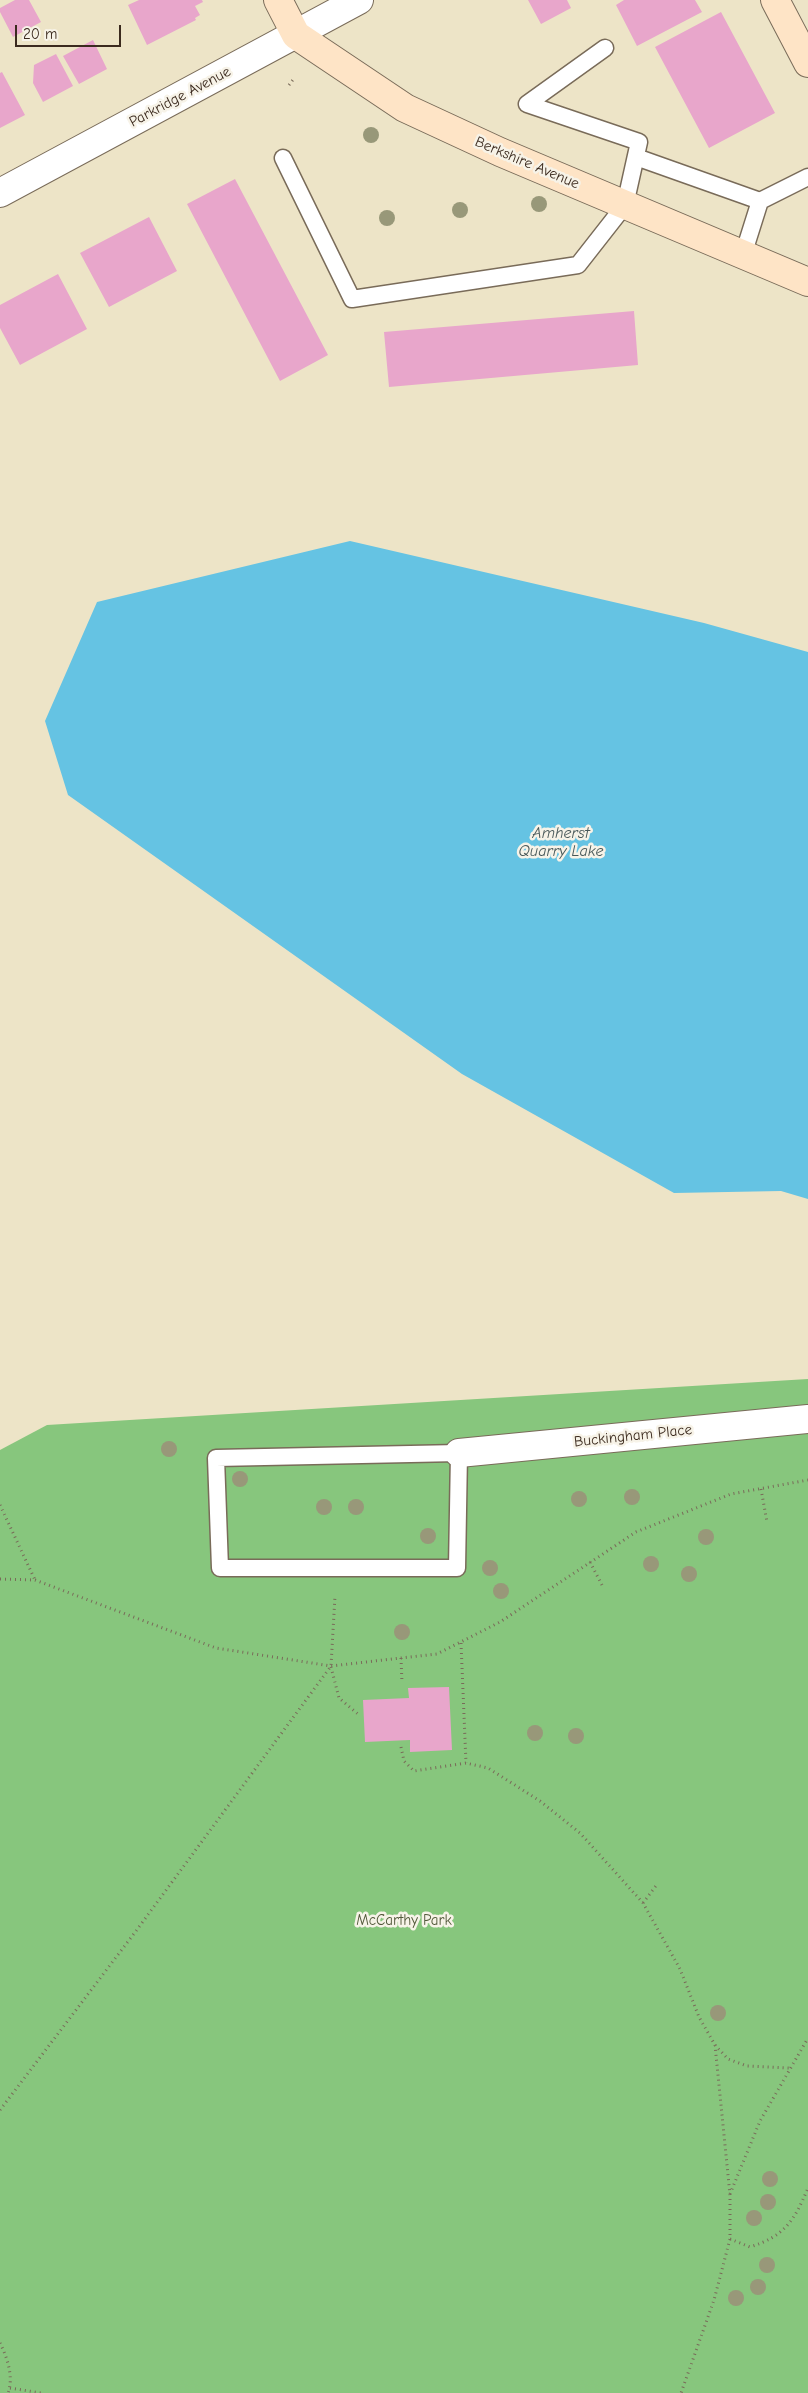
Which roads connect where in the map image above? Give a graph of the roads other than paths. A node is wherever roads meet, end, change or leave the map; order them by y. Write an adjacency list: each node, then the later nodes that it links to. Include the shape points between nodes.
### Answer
1 (278, 0): 4 (street, Berkshire Avenue)
2 (359, 0): 4 (street, Parkridge Avenue)
3 (775, 0): 6 (street)
4 (296, 35): 10 (street, Parkridge Avenue); 12 (street, Berkshire Avenue, via 405,108)
5 (605, 48): 7 (lane, via 527,104 639,142)
6 (808, 63)
7 (636, 157): 11 (lane); 12 (lane)
8 (283, 158): 12 (lane, via 352,299 578,265)
9 (808, 178): 11 (lane)
10 (0, 193)
11 (760, 201): 13 (lane)
12 (625, 205): 13 (street, Berkshire Avenue)
13 (743, 255): 14 (street, Berkshire Avenue)
14 (808, 282)
15 (808, 1419): 16 (street, Buckingham Place)
16 (459, 1453): 16 (lane, via 216,1458 220,1568 457,1568)

